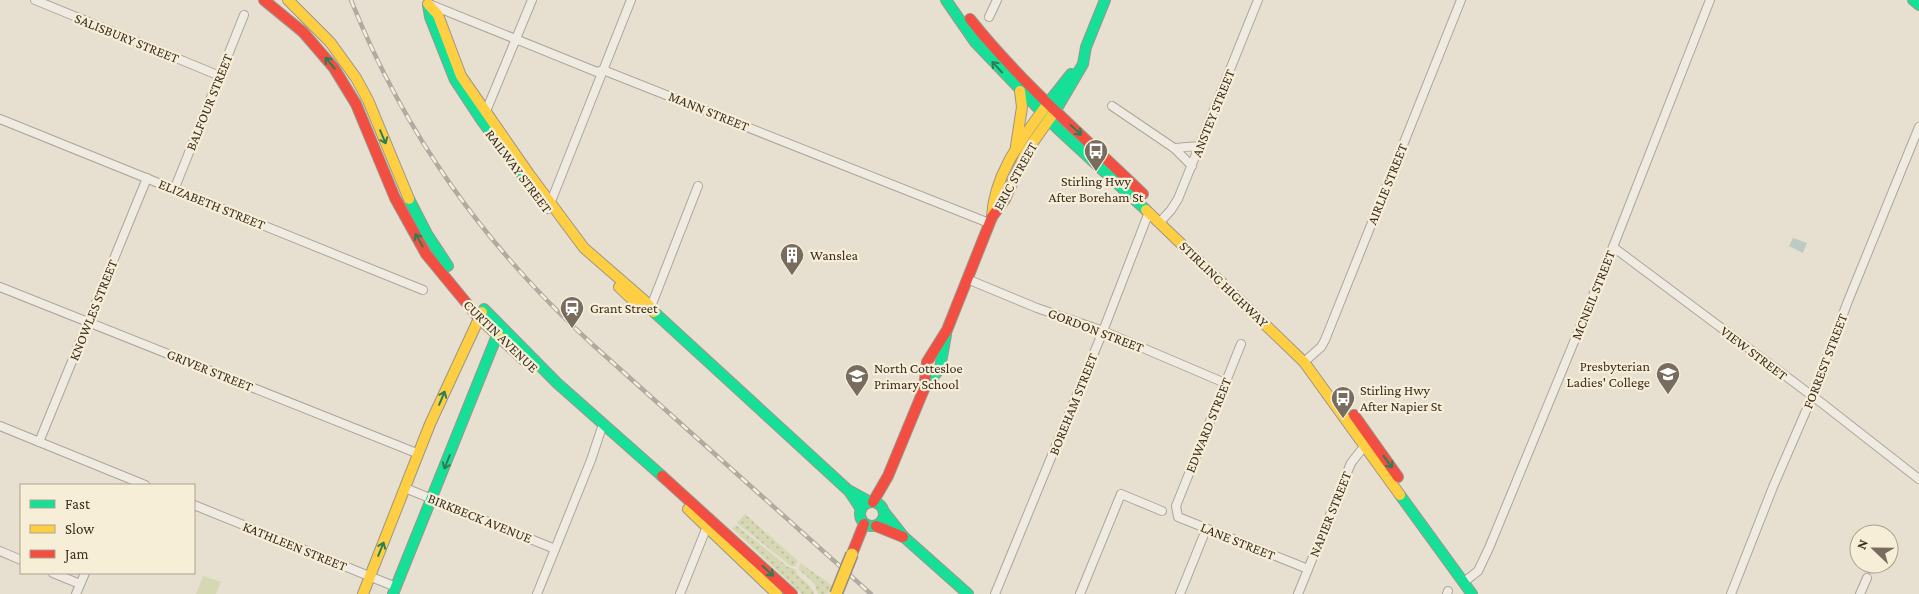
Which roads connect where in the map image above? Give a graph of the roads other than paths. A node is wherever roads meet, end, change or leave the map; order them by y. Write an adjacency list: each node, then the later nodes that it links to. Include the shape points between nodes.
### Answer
1 (35, 0): 21 (street, SALISBURY STREET)
2 (288, 0): 15 (main road, CURTIN AVENUE)
3 (532, 0): 19 (street)
4 (631, 0): 20 (street)
5 (946, 0): 22 (main road, STIRLING HIGHWAY, one-way to 5, via 975,42)
6 (957, 0): 24 (main road, STIRLING HIGHWAY, via 986,39)
7 (997, 0): 18 (street)
8 (1105, 0): 24 (main road, via 1080,70)
9 (1258, 0): 29 (street, ANSTEY STREET)
10 (1461, 0): 49 (street, AIRLIE STREET, via 1325,340)
11 (1710, 0): 39 (street, MCNEIL STREET)
12 (1913, 0): 16 (main road)
13 (271, 2): 44 (main road, CURTIN AVENUE, one-way to 13, via 447,280 422,246 395,198 356,104 334,68)
14 (427, 2): 19 (street, MANN STREET); 25 (main road, RAILWAY STREET, via 455,80)
15 (297, 4): 44 (main road, CURTIN AVENUE, one-way to 44, via 348,66 364,92 409,199 438,253)
16 (1919, 5)
17 (244, 15): 21 (street, BALFOUR STREET)
18 (989, 18)
19 (517, 40): 20 (street, MANN STREET, via 597,72); 25 (street)
20 (603, 70): 35 (street); 38 (street, MANN STREET)
21 (220, 76): 34 (street, BALFOUR STREET)
22 (1020, 91): 24 (main road, STIRLING HIGHWAY); 28 (main road, via 1022,107)
23 (1112, 106): 30 (street)
24 (1049, 111): 28 (main road, ERIC STREET); 36 (main road, STIRLING HIGHWAY); 37 (main road, STIRLING HIGHWAY, one-way to 37); 38 (main road, ERIC STREET, via 1003,203)
25 (484, 117): 35 (main road, RAILWAY STREET)
26 (0, 119): 32 (street, ELIZABETH STREET)
27 (1919, 127): 51 (street, FORREST STREET)
28 (1016, 146): 38 (main road, ERIC STREET, via 993,199)
29 (1199, 147): 30 (street); 31 (street, ANSTEY STREET)
30 (1174, 148): 31 (street)
31 (1192, 166): 37 (street, ANSTEY STREET, via 1178,199)
32 (147, 178): 34 (street, ELIZABETH STREET); 45 (street, KNOWLES STREET)
33 (698, 186): 43 (street)
34 (174, 190): 42 (street, ELIZABETH STREET)
35 (549, 205): 43 (main road, RAILWAY STREET, via 583,254 640,306)
36 (1148, 216): 37 (main road, STIRLING HIGHWAY); 47 (street, BOREHAM STREET)
37 (1163, 219): 49 (main road, STIRLING HIGHWAY)
38 (991, 220): 40 (main road, ERIC STREET)
39 (1613, 247): 51 (street, VIEW STREET); 80 (street, MCNEIL STREET, via 1485,557 1478,571)
40 (967, 279): 47 (street, GORDON STREET); 64 (main road, ERIC STREET, via 947,330 927,362 924,389)
41 (0, 287): 45 (street, GRIVER STREET)
42 (423, 290)
43 (650, 309): 64 (main road, RAILWAY STREET, via 849,491)
44 (481, 313): 46 (main road, CURTIN AVENUE); 56 (main road, one-way to 44)
45 (88, 321): 54 (street, KNOWLES STREET); 56 (street, GRIVER STREET)
46 (499, 331): 53 (main road, CURTIN AVENUE); 62 (main road, one-way to 62)
47 (1103, 331): 50 (street, GORDON STREET); 92 (street, BOREHAM STREET)
48 (1241, 344): 50 (street, EDWARD STREET)
49 (1307, 360): 55 (main road, STIRLING HIGHWAY)
50 (1225, 383): 65 (street, EDWARD STREET)
51 (1812, 397): 58 (street, VIEW STREET); 98 (street, FORREST STREET)
52 (0, 426): 54 (street)
53 (605, 429): 67 (main road, CURTIN AVENUE); 71 (street)
54 (39, 442): 57 (street)
55 (1368, 443): 75 (street, NAPIER STREET, via 1351,463); 80 (main road, STIRLING HIGHWAY)
56 (419, 454): 61 (main road)
57 (124, 477): 59 (street); 60 (street)
58 (1919, 479)
59 (121, 484)
60 (142, 484)
61 (405, 488): 62 (street, BIRKBECK AVENUE); 78 (main road, one-way to 61)
62 (432, 500): 71 (street, BIRKBECK AVENUE); 82 (main road)
63 (195, 505): 78 (street, KATHLEEN STREET)
64 (874, 506): 68 (main road, via 860,519); 68 (main road, via 883,521); 69 (main road, RAILWAY STREET)
65 (1176, 506): 75 (street, LANE STREET, via 1178,517)
66 (1162, 510): 93 (street, via 1121,494)
67 (709, 522): 86 (street); 87 (main road, CURTIN AVENUE); 88 (main road, CURTIN AVENUE, one-way to 88)
68 (870, 526): 69 (main road, RAILWAY STREET); 73 (main road)
69 (904, 537): 91 (main road, RAILWAY STREET)
70 (1203, 538): 94 (street)
71 (555, 549): 85 (street)
72 (0, 552): 74 (street)
73 (855, 555): 89 (main road, bridge); 90 (main road)
74 (20, 560)
75 (1308, 569): 95 (street, NAPIER STREET)
76 (55, 574): 81 (street)
77 (85, 574): 81 (street)
78 (370, 576): 82 (street, KATHLEEN STREET); 84 (main road)
79 (1867, 578): 99 (street)
80 (1467, 580): 96 (main road, STIRLING HIGHWAY); 97 (main road, STIRLING HIGHWAY)
81 (80, 584): 83 (street)
82 (395, 590)
83 (76, 594)
84 (363, 594)
85 (537, 594)
86 (680, 594)
87 (777, 594)
88 (792, 594)
89 (836, 594)
90 (841, 594)
91 (968, 594)
92 (995, 594)
93 (1080, 594)
94 (1180, 594)
95 (1298, 594)
96 (1472, 594)
97 (1483, 594)
98 (1731, 594)
99 (1860, 594)

